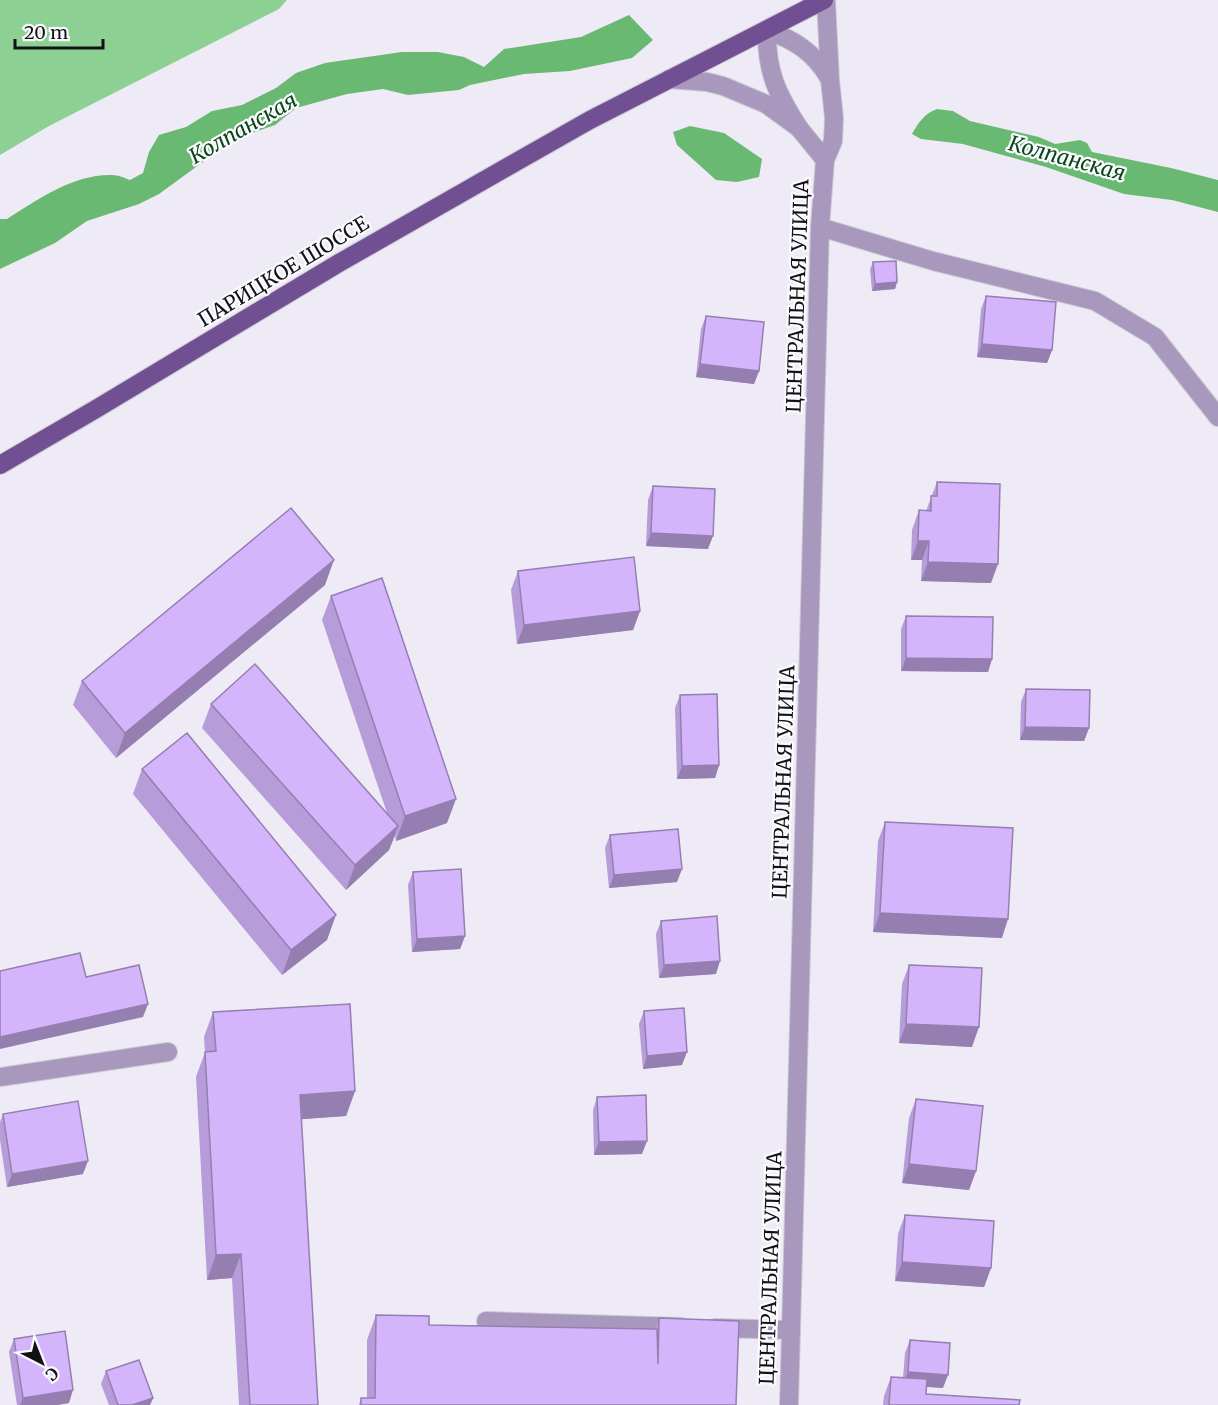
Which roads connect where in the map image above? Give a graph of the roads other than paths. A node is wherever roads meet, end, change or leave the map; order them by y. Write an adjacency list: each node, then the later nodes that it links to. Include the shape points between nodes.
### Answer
1 (825, 0): 2 (main road, ПАРИЦКОЕ ШОССЕ); 4 (street, ЦЕНТРАЛЬНАЯ УЛИЦА)
2 (767, 30): 3 (main road, ПАРИЦКОЕ ШОССЕ); 4 (street, via 790,38 808,51); 5 (street, via 766,53 771,74 781,101)
3 (669, 79): 5 (street, via 730,88 766,104); 9 (main road, ПАРИЦКОЕ ШОССЕ, via 339,263)
4 (830, 80): 6 (street, ЦЕНТРАЛЬНАЯ УЛИЦА, via 833,141)
5 (799, 128): 6 (street)
6 (825, 160): 7 (street, ЦЕНТРАЛЬНАЯ УЛИЦА)
7 (820, 227): 8 (street, via 933,261 1095,301 1155,337); 13 (street, ЦЕНТРАЛЬНАЯ УЛИЦА)
8 (1218, 417)
9 (0, 465)
10 (168, 1052): 11 (street)
11 (0, 1077)
12 (486, 1321): 13 (street)
13 (791, 1330): 14 (street, ЦЕНТРАЛЬНАЯ УЛИЦА)
14 (789, 1405)

